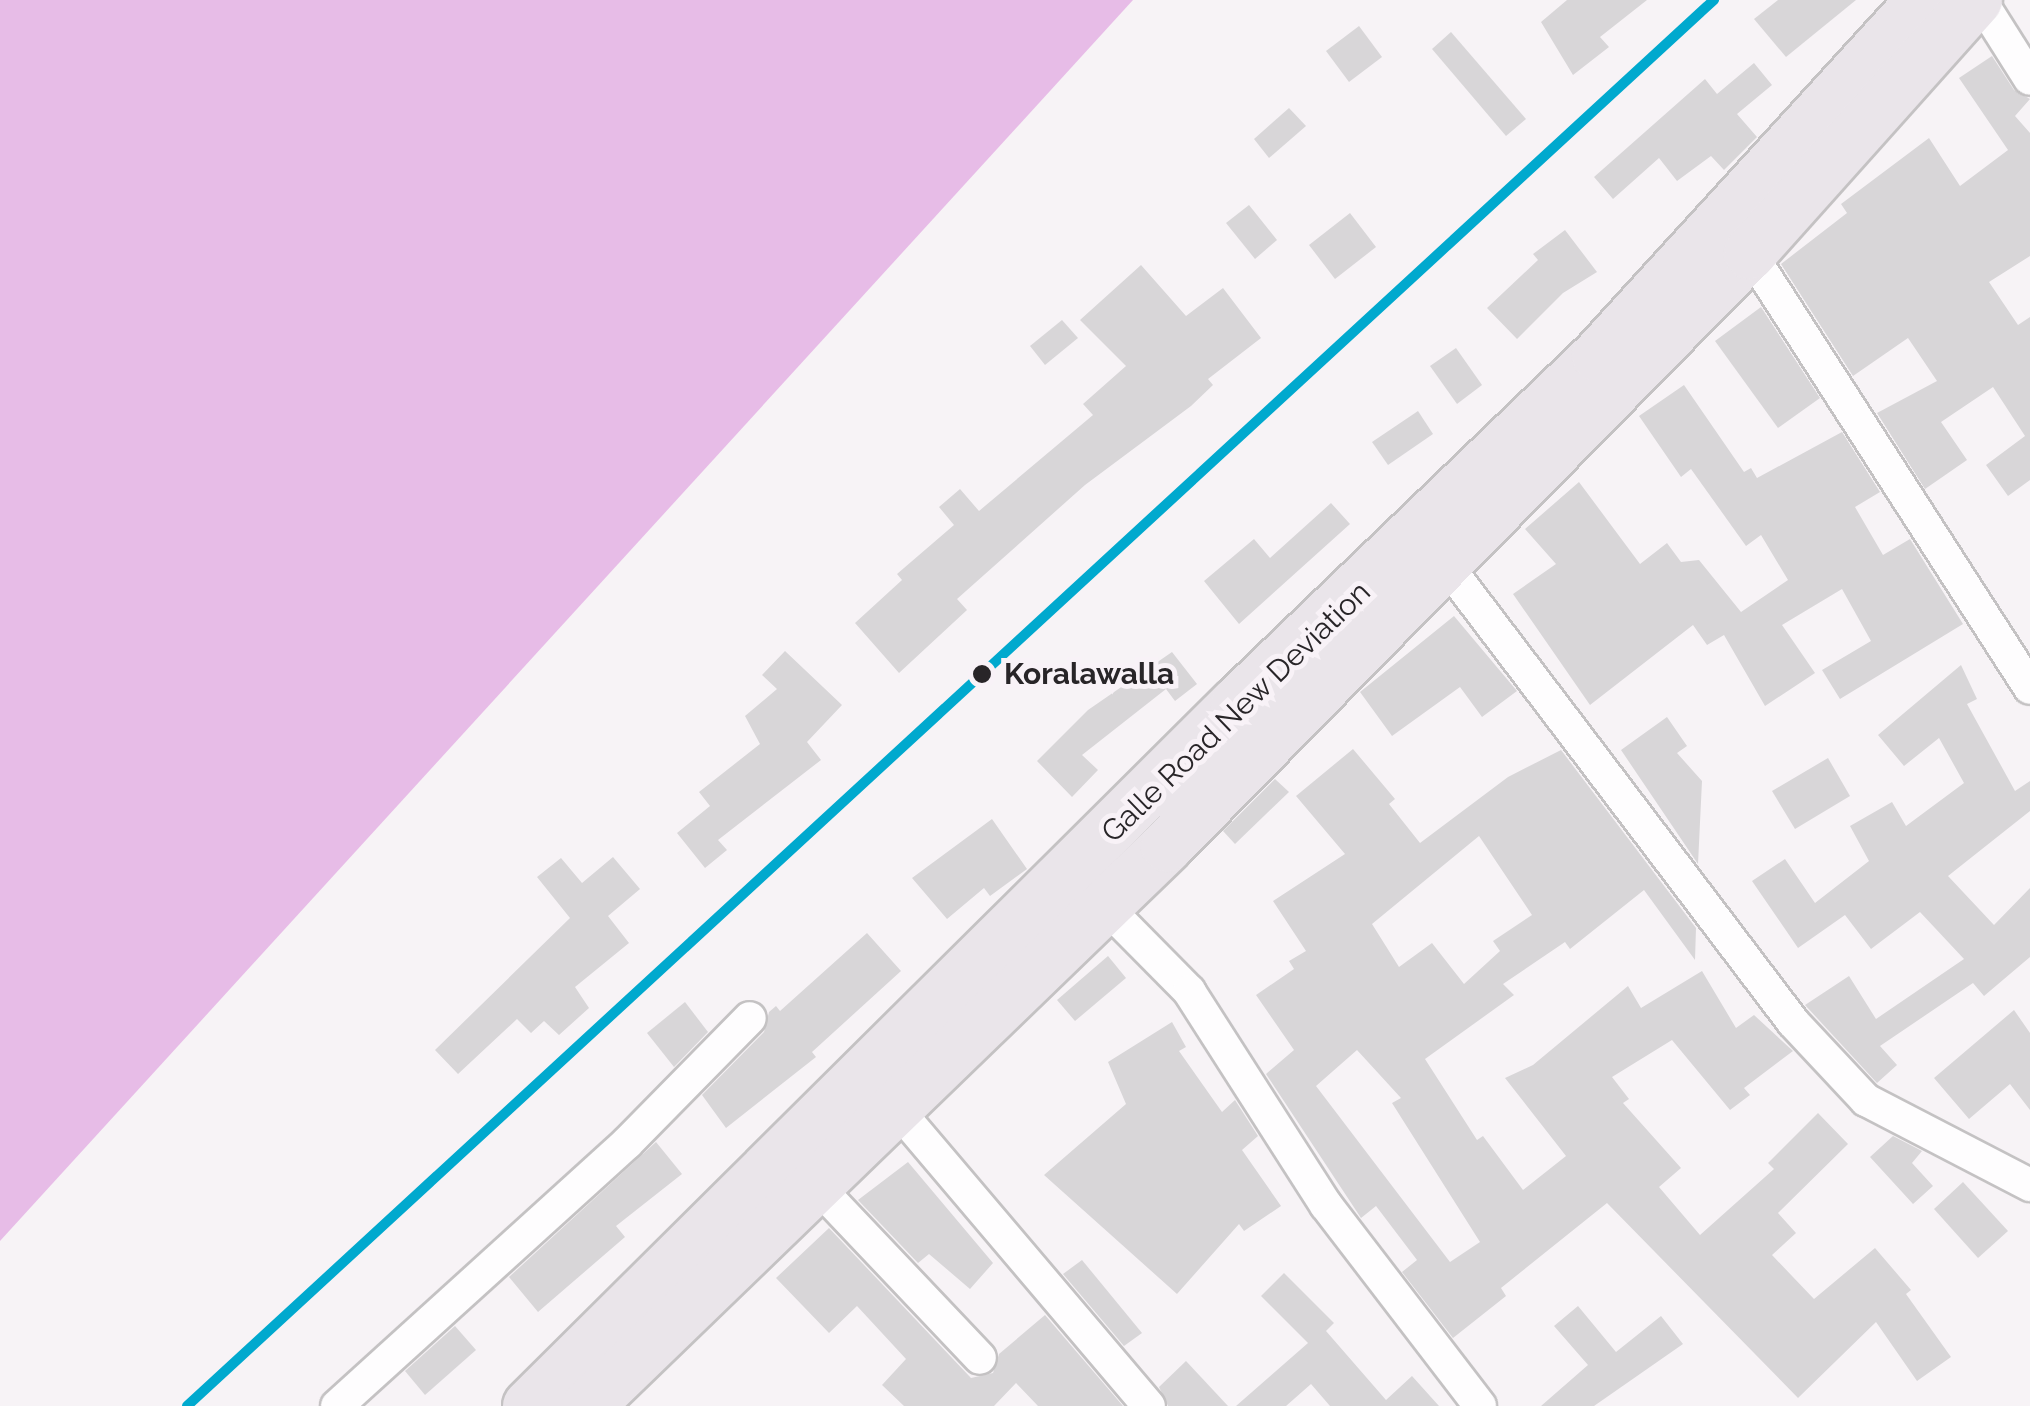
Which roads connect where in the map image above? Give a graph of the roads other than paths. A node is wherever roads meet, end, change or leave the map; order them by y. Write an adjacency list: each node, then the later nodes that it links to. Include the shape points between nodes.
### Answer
1 (1923, 0): 14 (main road, Galle Road New Deviation, via 1598,356 1237,703)
2 (1978, 0): 3 (street); 4 (main road, Galle Road New Deviation)
3 (2030, 79)
4 (1750, 253): 5 (main road, Galle Road New Deviation); 6 (street)
5 (1444, 562): 7 (main road, Galle Road New Deviation); 11 (street, via 1794,1022 1866,1100)
6 (2030, 688)
7 (1105, 906): 9 (main road, Galle Road New Deviation); 17 (street, via 1189,991 1326,1205)
8 (750, 1018): 13 (street, via 628,1143)
9 (896, 1108): 10 (main road, Galle Road New Deviation); 16 (street)
10 (816, 1185): 12 (street); 15 (main road, Galle Road New Deviation)
11 (2030, 1185)
12 (980, 1358)
13 (337, 1406)
14 (529, 1406)
15 (588, 1406)
16 (1150, 1406)
17 (1480, 1406)

